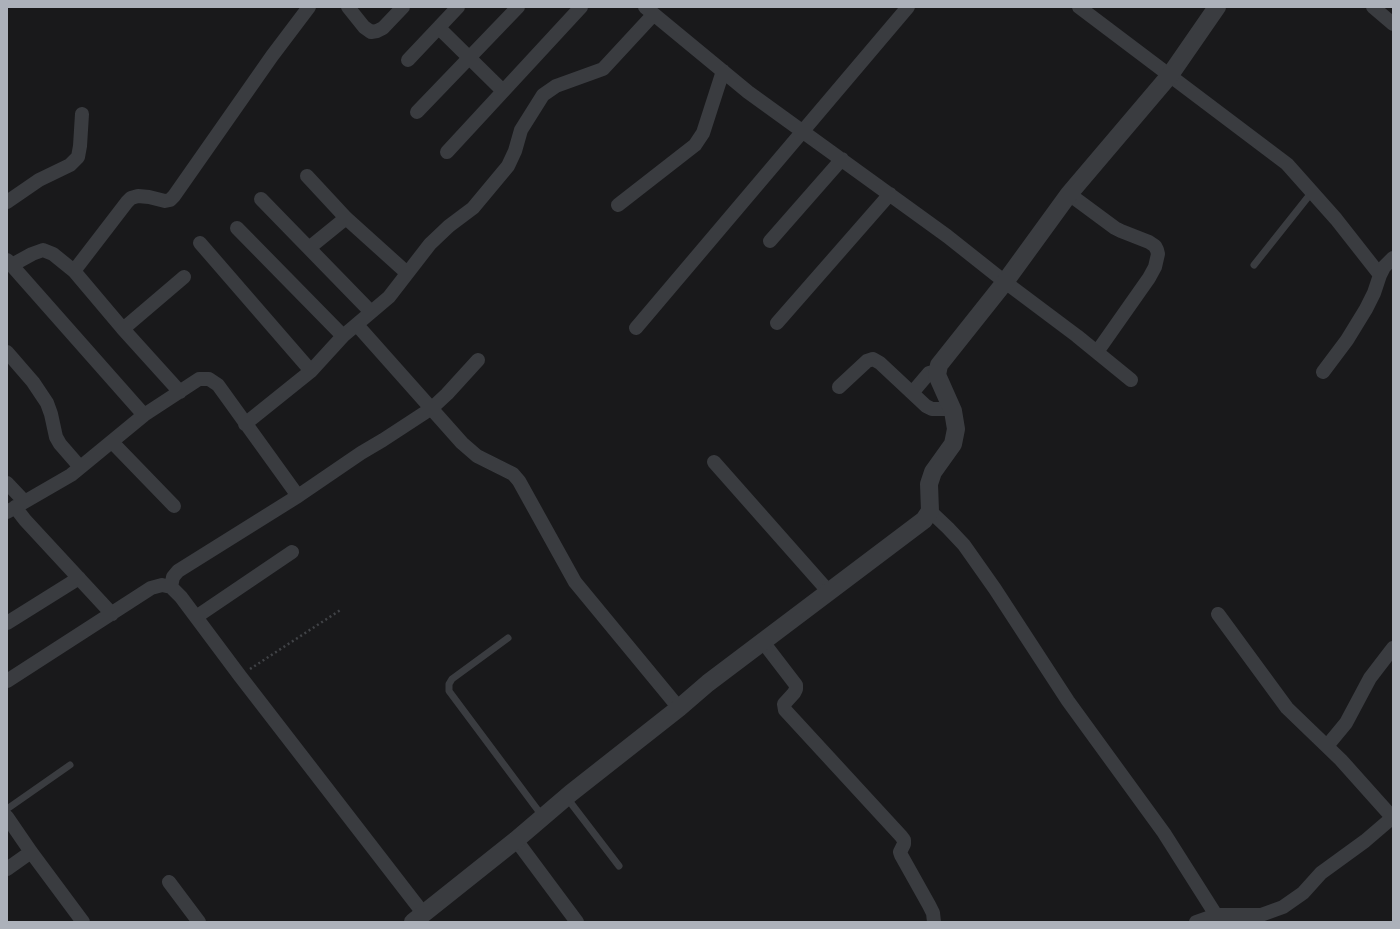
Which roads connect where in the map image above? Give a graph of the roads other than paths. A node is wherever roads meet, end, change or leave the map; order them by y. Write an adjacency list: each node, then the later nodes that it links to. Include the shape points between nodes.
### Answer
1 (309, 7): 39 (street, via 174,196 165,201 138,196 131,198)
2 (348, 7): 3 (street, via 371,32 383,28)
3 (403, 7)
4 (458, 7): 13 (street)
5 (518, 7): 14 (street)
6 (581, 7): 18 (street)
7 (908, 7): 21 (street)
8 (1079, 7): 17 (street)
9 (1217, 7): 17 (street)
10 (1373, 7): 12 (street)
11 (649, 11): 16 (street); 40 (street, via 603,69 556,86 543,95 521,130 515,151 505,171 473,208 430,244)
12 (1393, 24)
13 (439, 28): 14 (street); 15 (street)
14 (470, 57): 18 (street); 19 (street)
15 (408, 60)
16 (723, 71): 21 (street); 30 (street, via 703,133 696,145)
17 (1170, 75): 25 (street, via 1287,164); 27 (street)
18 (503, 91): 22 (street)
19 (417, 112)
20 (82, 114): 29 (street, via 78,157 70,165 39,180)
21 (803, 132): 23 (street); 47 (street)
22 (447, 152)
23 (842, 160): 26 (street); 33 (street)
24 (307, 176): 31 (street)
25 (1312, 192): 38 (lane); 41 (street)
26 (890, 194): 43 (street); 45 (street)
27 (1069, 194): 43 (street); 51 (street, via 1115,228 1155,246 1158,254 1149,278)
28 (261, 199): 35 (street)
29 (7, 202)
30 (618, 205)
31 (346, 218): 35 (street); 40 (street)
32 (237, 228): 49 (street)
33 (770, 241)
34 (200, 243): 53 (street)
35 (309, 248): 44 (street)
36 (1393, 258): 41 (street)
37 (10, 262): 39 (street, via 43,250 53,254); 62 (street)
38 (1254, 265)
39 (74, 271): 48 (street)
40 (407, 273): 44 (street, via 389,297)
41 (1380, 275): 54 (street, via 1366,309)
42 (184, 277): 48 (street)
43 (1005, 282): 51 (street); 55 (street, via 944,357)
44 (370, 312): 46 (street)
45 (778, 323)
46 (357, 325): 49 (street); 60 (street)
47 (636, 328)
48 (123, 329): 58 (street)
49 (343, 336): 53 (street)
50 (7, 352): 66 (street, via 47,403 56,437)
51 (1097, 352): 56 (street)
52 (478, 360): 60 (street)
53 (311, 371): 63 (street)
54 (1323, 372)
55 (937, 375): 59 (street, via 929,373); 61 (street)
56 (1131, 380)
57 (839, 387): 59 (street, via 867,361 873,359)
58 (180, 392): 62 (street); 63 (street, via 199,379 208,379 218,384)
59 (912, 393): 61 (street, via 932,409)
60 (432, 408): 68 (street); 84 (street, via 462,443 477,456 508,471 519,481 575,582)
61 (952, 409): 71 (street, via 956,429 953,444 933,472 929,484)
62 (144, 415): 64 (street)
63 (245, 424): 68 (street)
64 (112, 442): 66 (street); 69 (street)
65 (714, 462): 75 (street)
66 (80, 467): 70 (street, via 71,475)
67 (7, 483): 70 (street)
68 (298, 496): 74 (street, via 178,571 172,577)
69 (174, 506)
70 (15, 507): 73 (street)
71 (930, 511): 75 (street, via 924,520); 97 (street, via 964,545 1068,701 1164,833)
72 (292, 552): 78 (street)
73 (79, 578): 76 (street); 79 (street)
74 (171, 587): 76 (street, via 162,585 150,588); 78 (street)
75 (829, 592): 81 (street)
76 (112, 614): 83 (street)
77 (1218, 614): 85 (street, via 1287,708)
78 (196, 617): 98 (street)
79 (7, 623)
80 (508, 638): 90 (lane, via 452,679 448,684 449,691)
81 (763, 642): 84 (street); 103 (street, via 796,685 796,690 784,704 785,710 904,840 901,855 933,913)
82 (1393, 648): 85 (street, via 1370,678 1346,723)
83 (7, 681)
84 (678, 708): 87 (street)
85 (1327, 746): 91 (street)
86 (70, 765): 88 (lane)
87 (566, 797): 90 (street); 94 (lane)
88 (7, 809)
89 (7, 817): 93 (street)
90 (543, 817): 92 (street)
91 (1393, 817): 99 (street, via 1321,873 1303,893)
92 (516, 840): 98 (street); 102 (street)
93 (31, 852): 95 (street); 100 (street)
94 (619, 866)
95 (7, 869)
96 (169, 882): 101 (street)
97 (1216, 915): 99 (street); 104 (street)
98 (418, 918)
99 (1262, 919)
100 (83, 922)
101 (199, 922)
102 (577, 922)
103 (934, 922)
104 (1196, 922)

